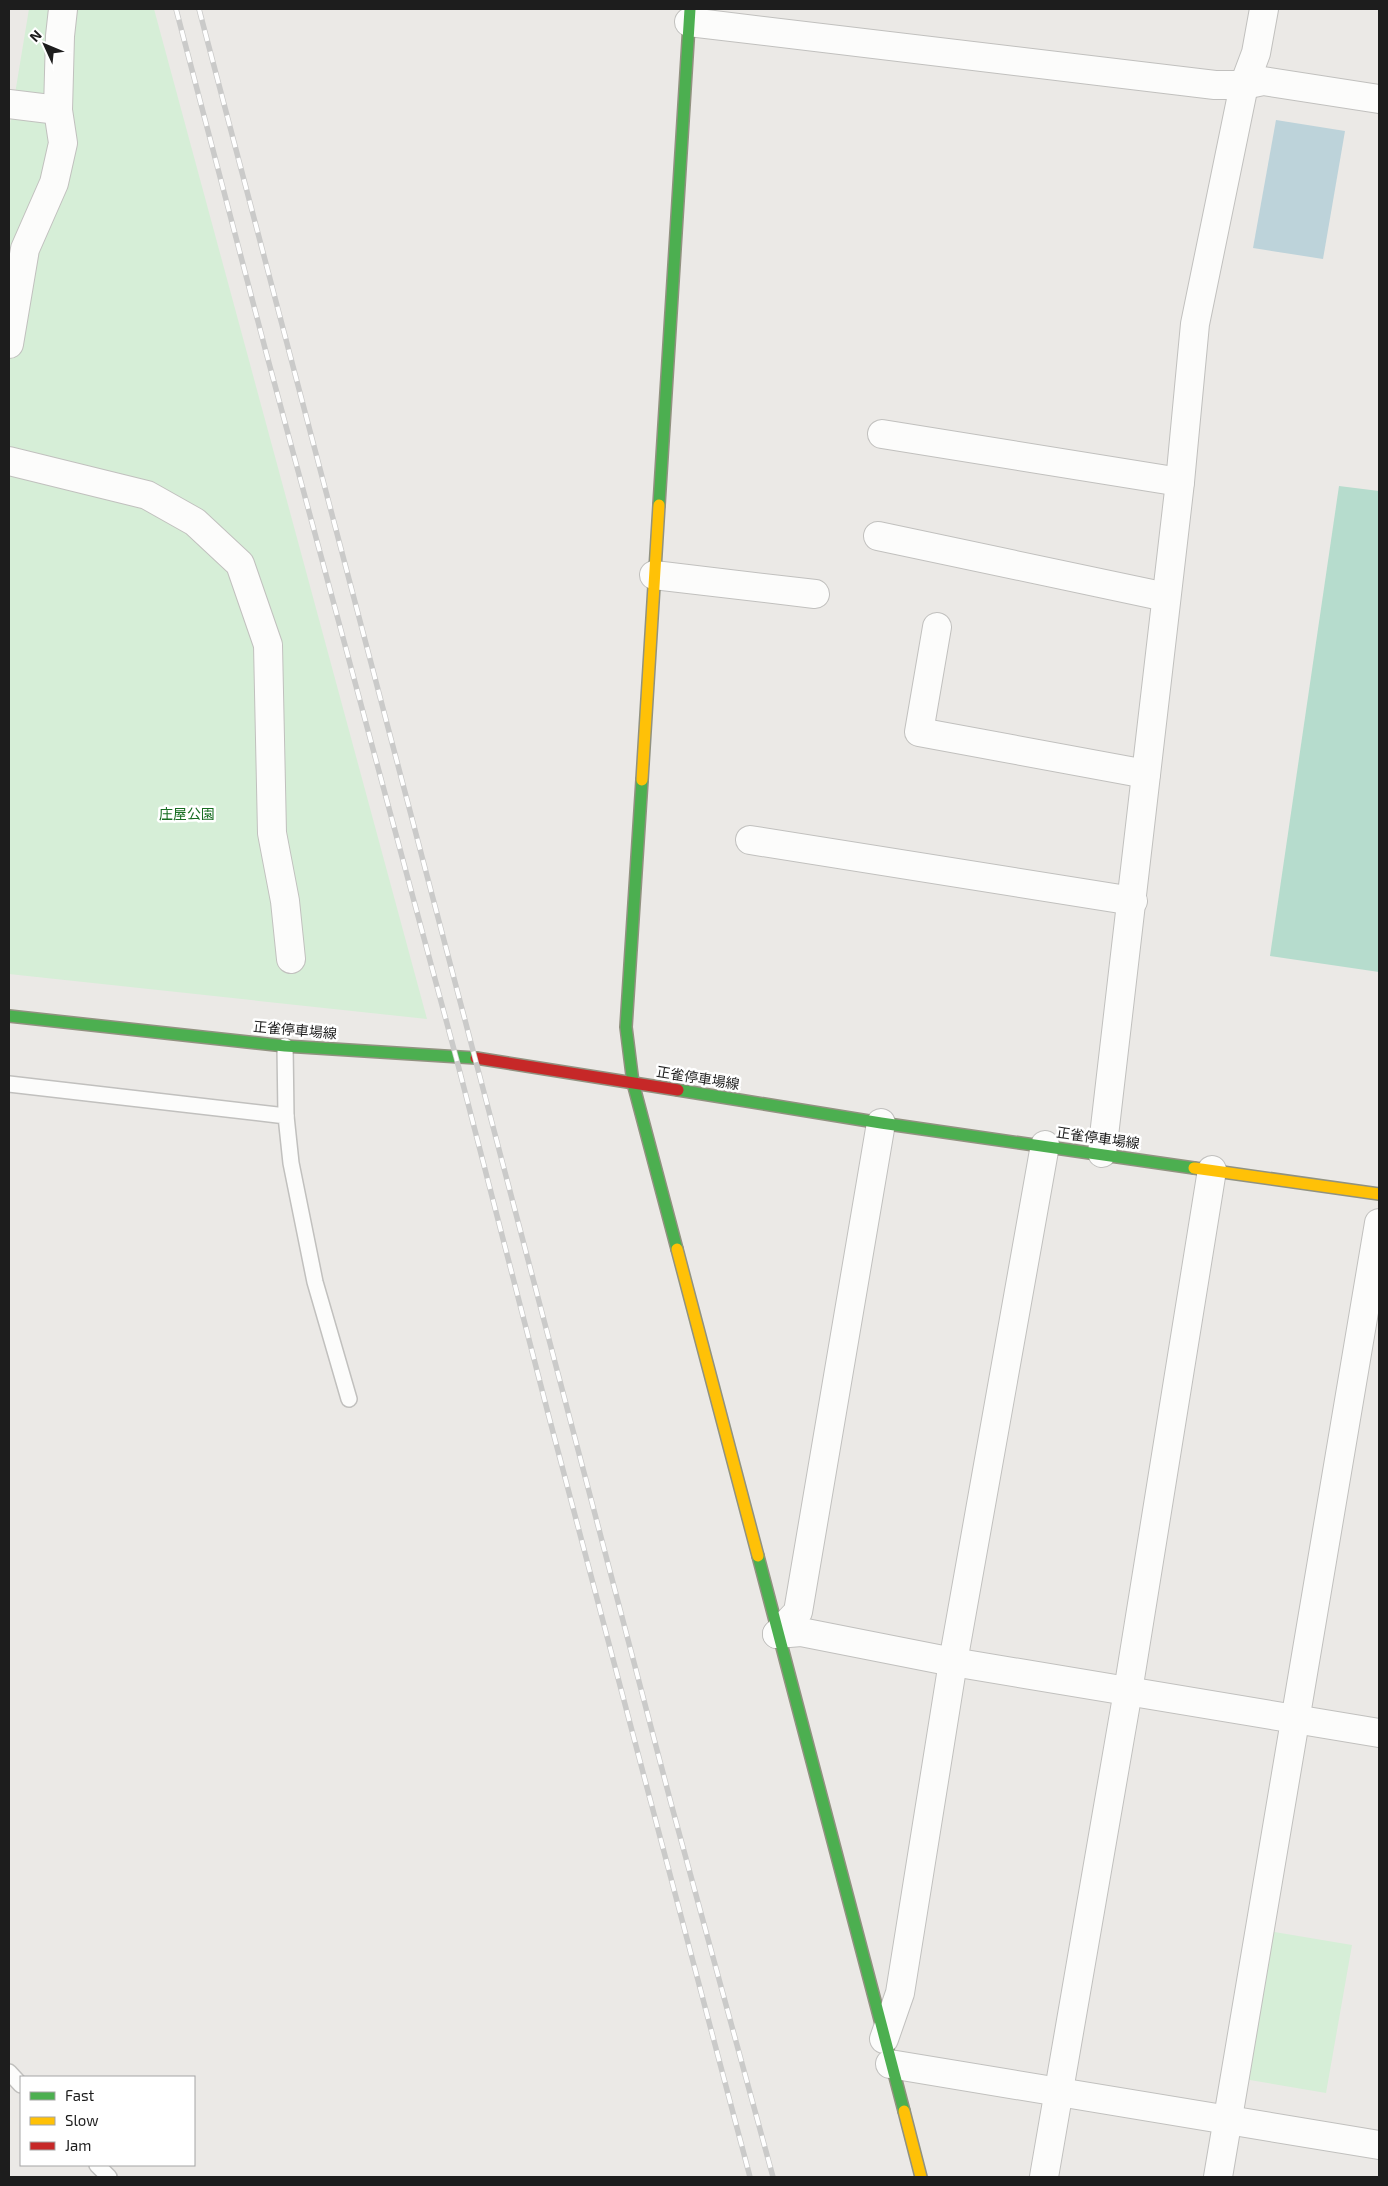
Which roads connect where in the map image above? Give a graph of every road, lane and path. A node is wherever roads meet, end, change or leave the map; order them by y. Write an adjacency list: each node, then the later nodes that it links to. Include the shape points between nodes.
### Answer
1 (63, 9): 7 (street)
2 (1264, 9): 4 (street, via 1256,53)
3 (690, 15): 4 (street, via 1215,85); 13 (street)
4 (1244, 85): 5 (street, via 1263,81); 11 (street, via 1195,324)
5 (1379, 99)
6 (11, 104): 7 (street)
7 (58, 110): 8 (street, via 63,143 54,183 25,248)
8 (9, 344)
9 (882, 434): 11 (street)
10 (9, 461): 20 (street, via 146,494 195,522 240,564 268,645 272,832 285,901)
11 (1180, 482): 15 (street)
12 (878, 536): 15 (street)
13 (654, 575): 14 (street); 23 (street, via 626,1027)
14 (815, 594)
15 (1166, 597): 17 (street)
16 (937, 627): 17 (street, via 919,732)
17 (1146, 774): 19 (street)
18 (750, 840): 19 (street)
19 (1133, 901): 28 (street)
20 (291, 959)
21 (9, 1016): 22 (street, 正雀停車場線)
22 (285, 1046): 23 (street, 正雀停車場線, via 476,1058); 25 (lane)
23 (633, 1083): 26 (street, 正雀停車場線); 33 (street)
24 (9, 1084): 25 (lane)
25 (286, 1116): 32 (lane, via 291,1163 315,1282)
26 (881, 1123): 27 (street, 正雀停車場線); 33 (street, via 798,1612)
27 (1045, 1145): 28 (street, 正雀停車場線); 34 (street)
28 (1102, 1154): 29 (street, 正雀停車場線)
29 (1212, 1170): 30 (street, 正雀停車場線); 35 (street)
30 (1379, 1194)
31 (1379, 1222): 36 (street)
32 (349, 1399)
33 (777, 1634): 34 (street, via 801,1632); 38 (street)
34 (953, 1662): 35 (street); 38 (street, via 900,1993)
35 (1128, 1691): 36 (street); 41 (street)
36 (1295, 1718): 37 (street); 42 (street)
37 (1379, 1733)
38 (887, 2051): 41 (street); 46 (street)
39 (9, 2072): 40 (lane)
40 (20, 2084)
41 (1059, 2091): 42 (street); 47 (street)
42 (1227, 2119): 43 (street); 48 (street)
43 (1379, 2145)
44 (98, 2166): 45 (lane)
45 (109, 2177)
46 (921, 2177)
47 (1044, 2177)
48 (1218, 2177)

